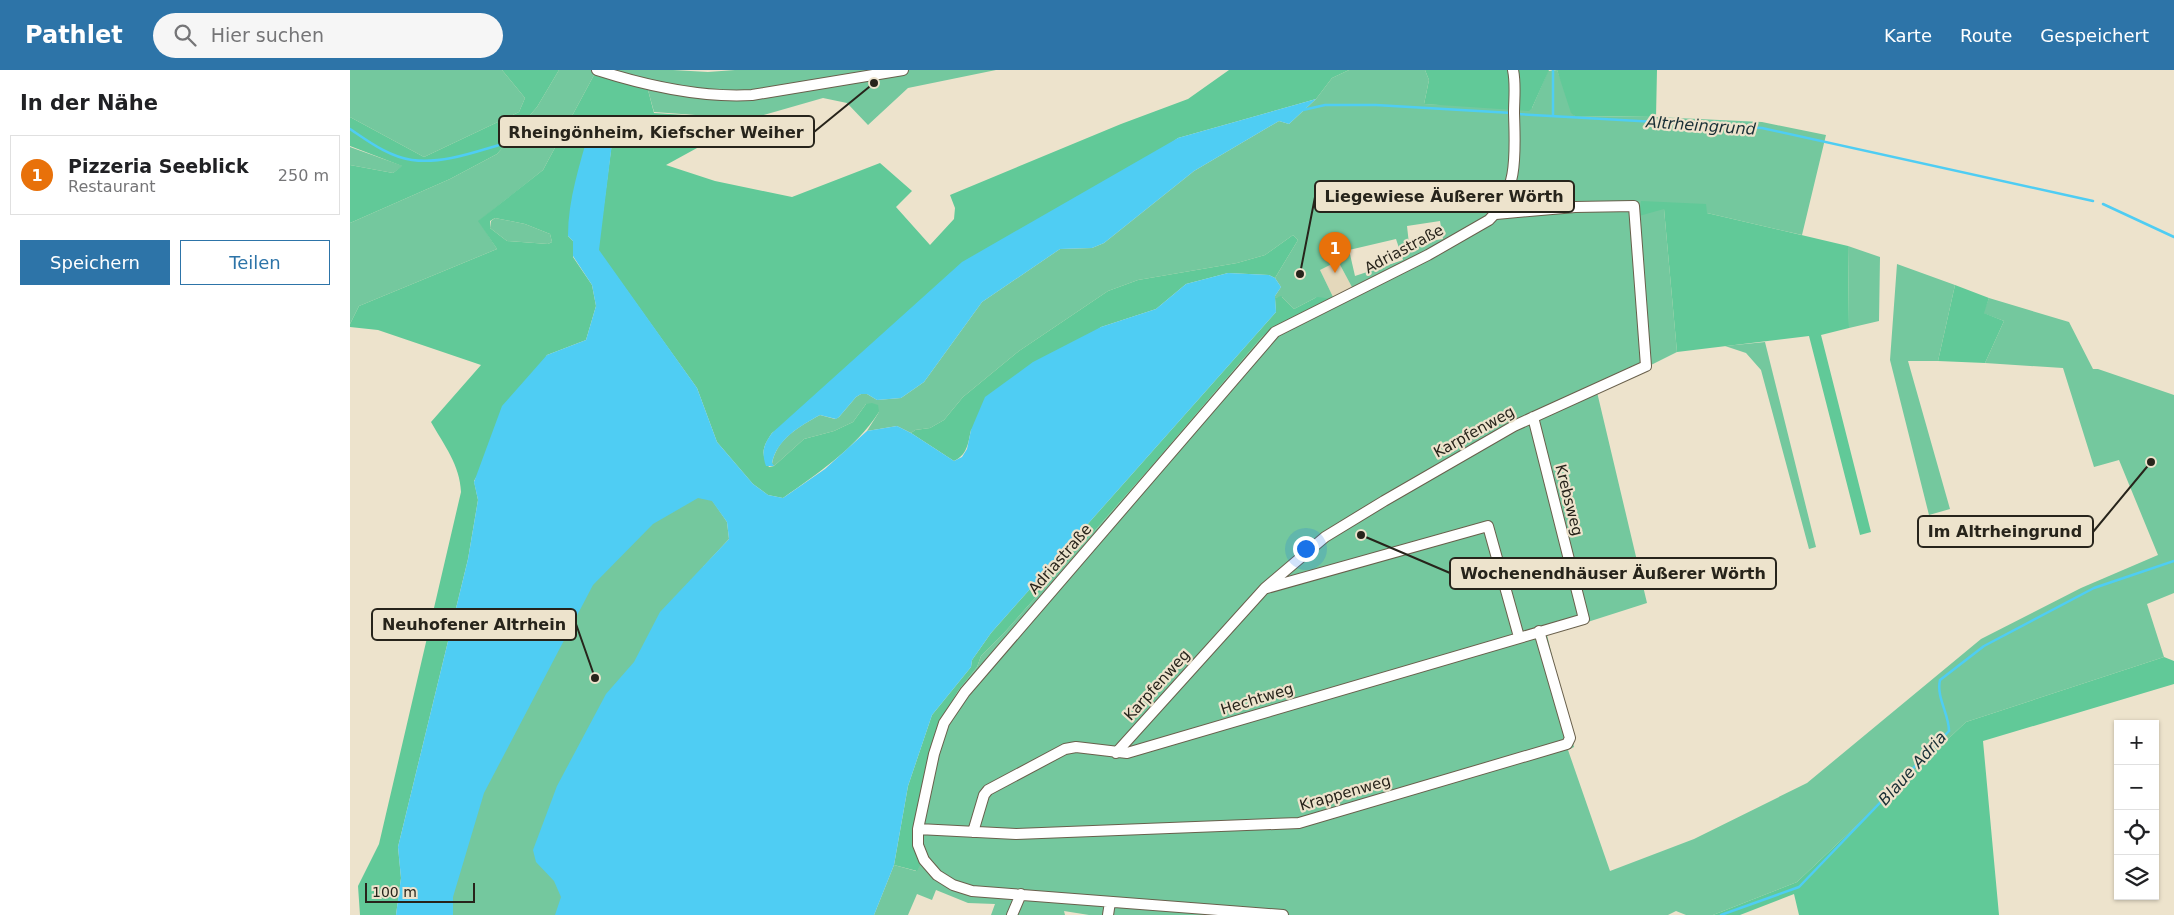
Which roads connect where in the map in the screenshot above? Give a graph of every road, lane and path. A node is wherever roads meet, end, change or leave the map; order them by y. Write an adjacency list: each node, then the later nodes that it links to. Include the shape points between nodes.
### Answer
1 (597, 70): 2 (street, via 693,93 731,96)
2 (903, 70)
3 (1513, 70): 4 (street, Adriastraße, via 1515,162 1507,195)
4 (1496, 214): 5 (street, Karpfenweg, via 1634,206 1646,366); 11 (street, Adriastraße, via 1428,254 1275,332 951,711 934,754)
5 (1533, 417): 6 (street, Karpfenweg, via 1343,525); 7 (street, Krebsweg)
6 (1264, 588): 9 (street, via 1488,526); 10 (street, Karpfenweg)
7 (1584, 619): 8 (street, Hechtweg)
8 (1539, 631): 9 (street, Hechtweg); 12 (street, Krappenweg, via 1570,738 1567,744 1299,823 1016,834)
9 (1519, 637): 10 (street, Hechtweg, via 1127,753)
10 (1116, 752): 12 (street, Hechtweg, via 1070,747 994,787 984,795)
11 (918, 829): 12 (street, Krappenweg); 13 (street, Adriastraße, via 918,845 924,860 936,874 953,885 972,891)
12 (973, 832)
13 (1021, 894): 14 (street, Adriastraße); 15 (street)
14 (1110, 902): 16 (street); 17 (street, Adriastraße)
15 (1012, 915)
16 (1108, 915)
17 (1283, 915)

